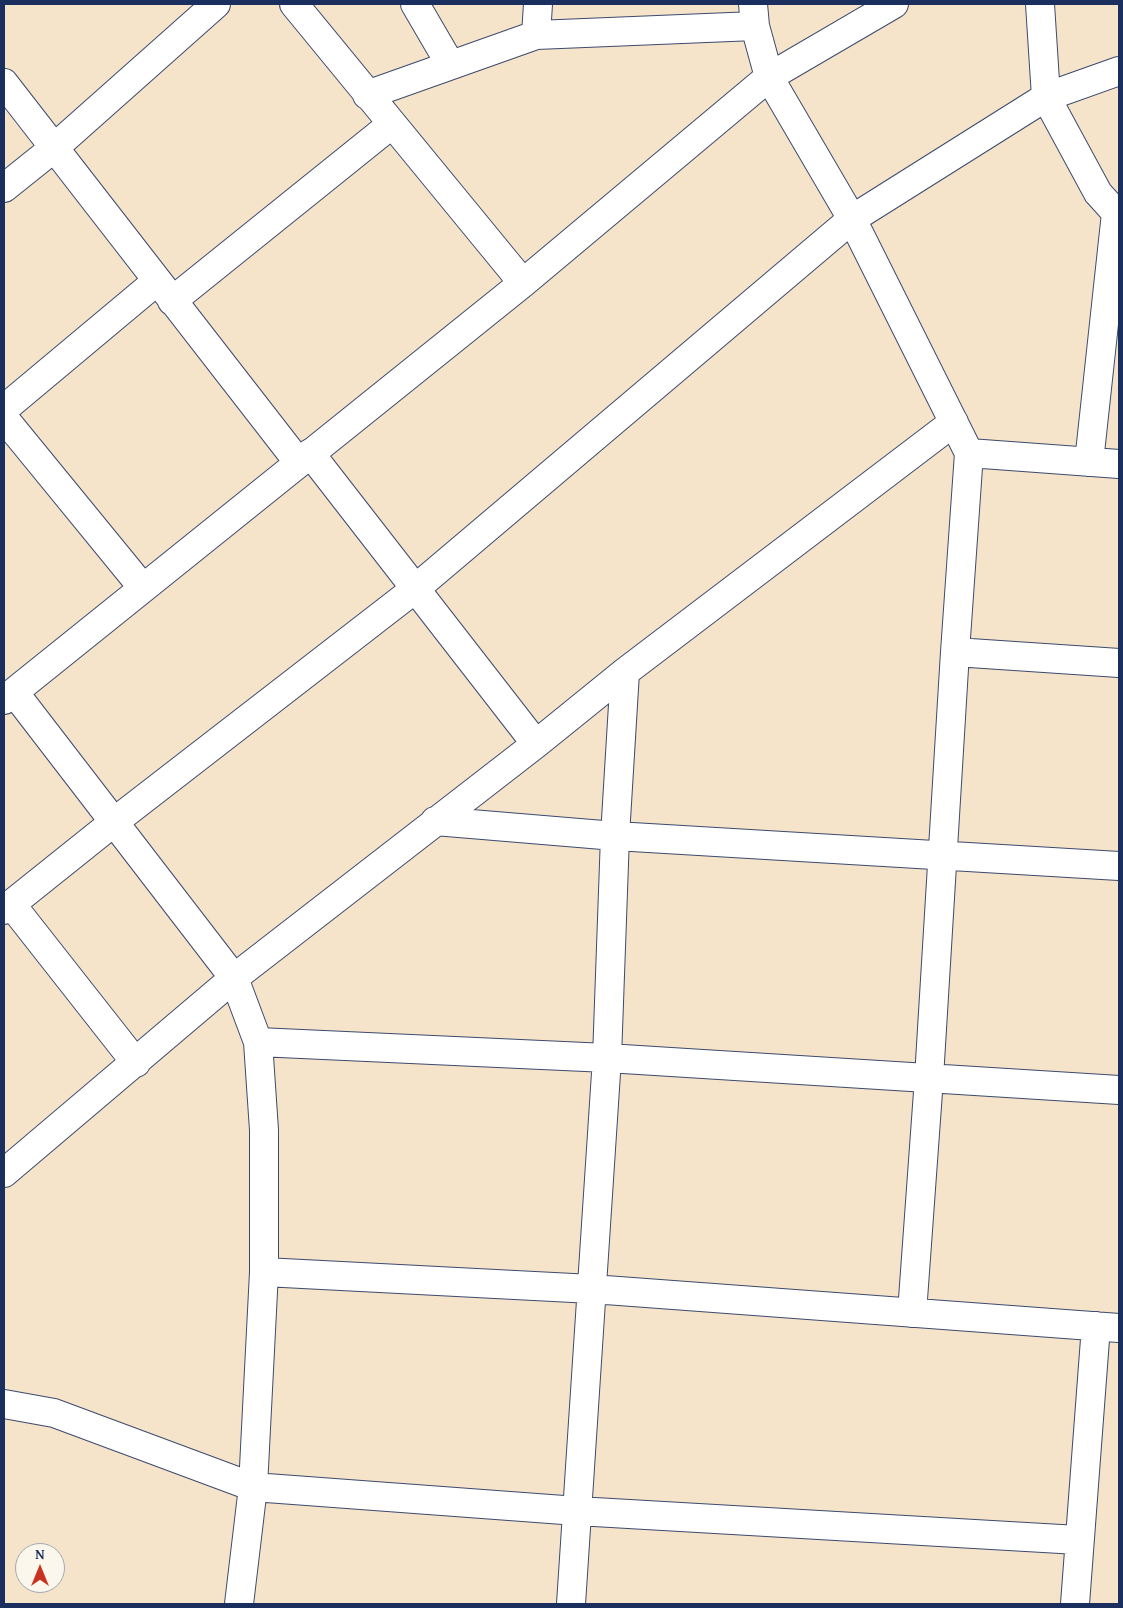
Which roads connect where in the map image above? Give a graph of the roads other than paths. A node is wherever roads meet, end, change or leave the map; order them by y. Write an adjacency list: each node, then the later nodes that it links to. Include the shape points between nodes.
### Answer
1 (216, 4): 16 (street)
2 (294, 4): 13 (street)
3 (415, 4): 9 (street)
4 (538, 4): 8 (street)
5 (894, 4): 11 (street)
6 (1040, 4): 14 (street)
7 (754, 15): 8 (street); 11 (street)
8 (536, 35): 9 (street)
9 (450, 64): 13 (street)
10 (1119, 71): 14 (street)
11 (769, 77): 19 (street); 20 (street)
12 (4, 83): 16 (street)
13 (367, 95): 15 (street)
14 (1046, 97): 18 (street, via 1098,193); 19 (street)
15 (392, 124): 20 (street); 21 (street)
16 (54, 148): 17 (street); 21 (street)
17 (4, 188)
18 (1117, 213): 27 (street)
19 (852, 219): 24 (street); 30 (street)
20 (523, 283): 26 (street)
21 (165, 291): 22 (street); 26 (street)
22 (4, 409)
23 (4, 418): 29 (street)
24 (954, 422): 25 (street); 33 (street)
25 (969, 453): 27 (street); 31 (street)
26 (304, 458): 29 (street); 30 (street)
27 (1089, 462): 28 (street)
28 (1119, 464)
29 (144, 588): 34 (street)
30 (415, 589): 35 (street); 37 (street)
31 (955, 652): 32 (street); 39 (street)
32 (1119, 663)
33 (625, 672): 35 (street); 38 (street)
34 (9, 696): 37 (street)
35 (536, 744): 36 (street)
36 (435, 821): 38 (street); 42 (street)
37 (114, 822): 41 (street); 42 (street)
38 (616, 836): 39 (street); 44 (street)
39 (943, 854): 40 (street); 46 (street)
40 (1119, 866)
41 (7, 907): 45 (street)
42 (234, 978): 43 (street); 45 (street)
43 (258, 1042): 44 (street); 49 (street, via 264,1130)
44 (607, 1058): 46 (street); 50 (street)
45 (136, 1063): 48 (street)
46 (929, 1078): 47 (street); 51 (street)
47 (1119, 1090)
48 (4, 1173)
49 (264, 1272): 50 (street); 54 (street)
50 (592, 1289): 51 (street); 55 (street)
51 (912, 1313): 52 (street)
52 (1108, 1327): 56 (street)
53 (4, 1404): 54 (street, via 54,1413)
54 (253, 1487): 55 (street); 57 (street)
55 (577, 1511): 56 (street); 58 (street)
56 (1078, 1540): 59 (street)
57 (239, 1604)
58 (571, 1604)
59 (1075, 1604)

